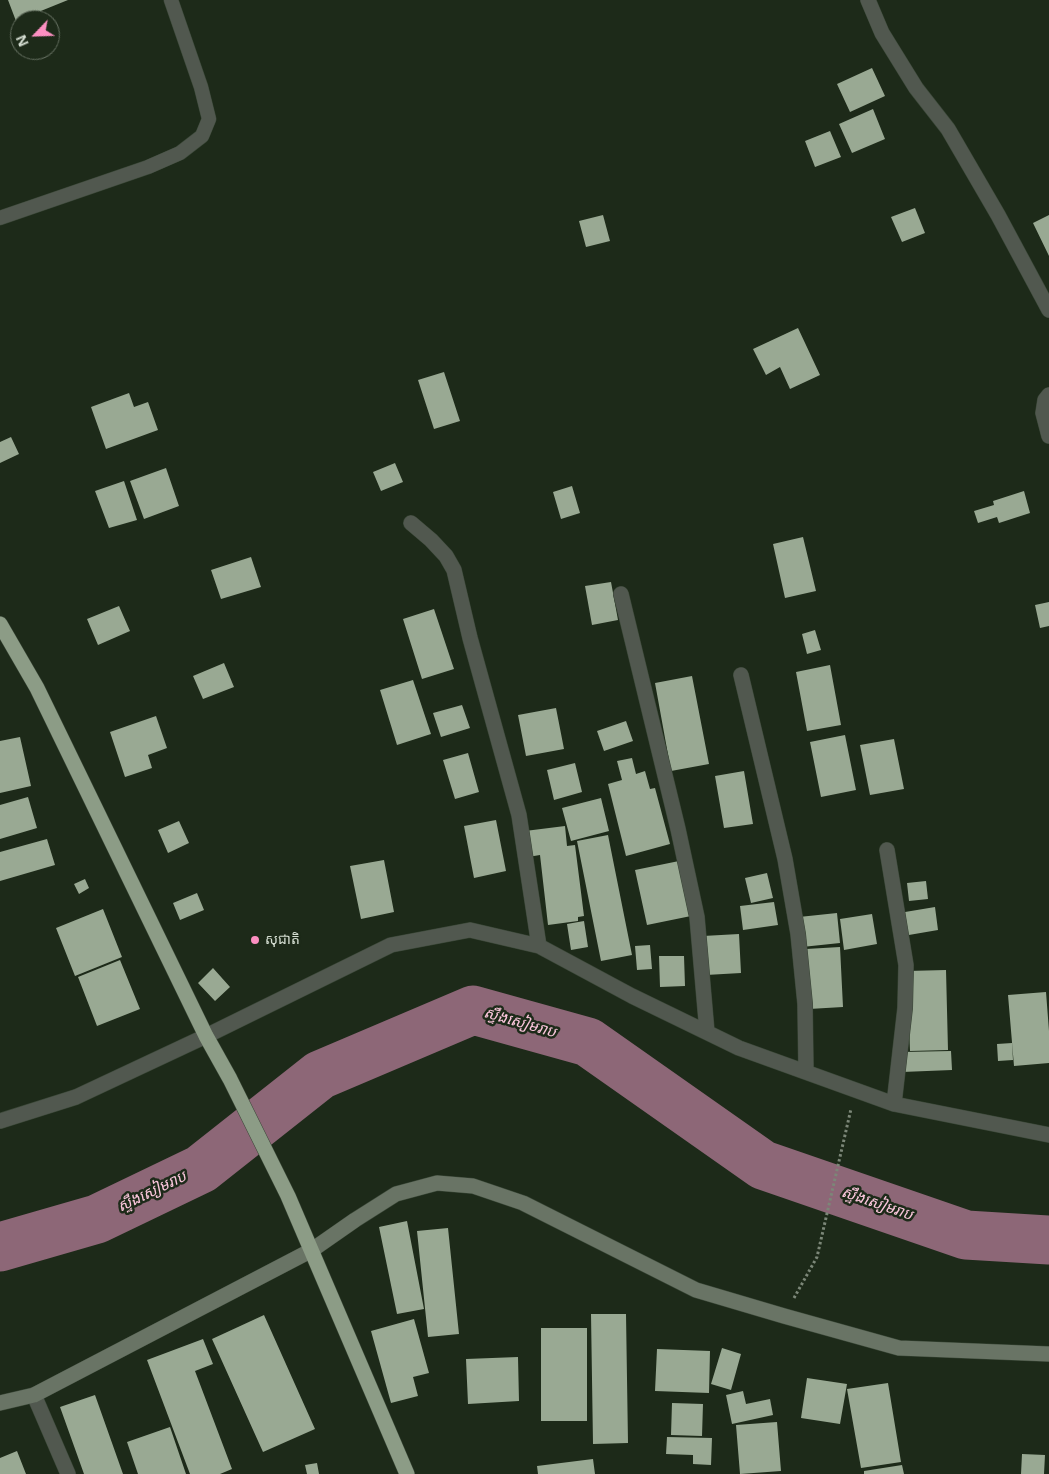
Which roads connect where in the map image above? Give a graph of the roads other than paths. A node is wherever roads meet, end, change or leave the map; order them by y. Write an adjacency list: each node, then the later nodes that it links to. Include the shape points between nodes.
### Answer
1 (171, 0): 3 (lane, via 209,119 202,136 180,153 148,167)
2 (868, 0): 4 (street, via 882,33 916,88 948,129)
3 (0, 218)
4 (1049, 310)
5 (1049, 395): 6 (street, via 1043,414)
6 (1049, 436)
7 (411, 523): 12 (street, via 436,545 454,570 519,815)
8 (621, 594): 13 (street, via 697,918)
9 (0, 624): 14 (highway, via 37,688)
10 (741, 675): 15 (street, via 785,859 798,934)
11 (886, 850): 16 (street, via 906,965 905,1008)
12 (539, 946): 13 (street); 14 (street, via 470,930 391,945)
13 (707, 1032): 15 (street, via 739,1048)
14 (206, 1036): 17 (street, via 76,1097); 19 (highway)
15 (806, 1071): 16 (street)
16 (894, 1104): 18 (street)
17 (0, 1121)
18 (1049, 1135)
19 (312, 1250): 20 (street, via 396,1194 437,1183 473,1186 523,1203 696,1290 784,1316 899,1348); 21 (street); 24 (highway)
20 (1049, 1354)
21 (34, 1395): 22 (street); 23 (street)
22 (0, 1403)
23 (68, 1474)
24 (407, 1474)

